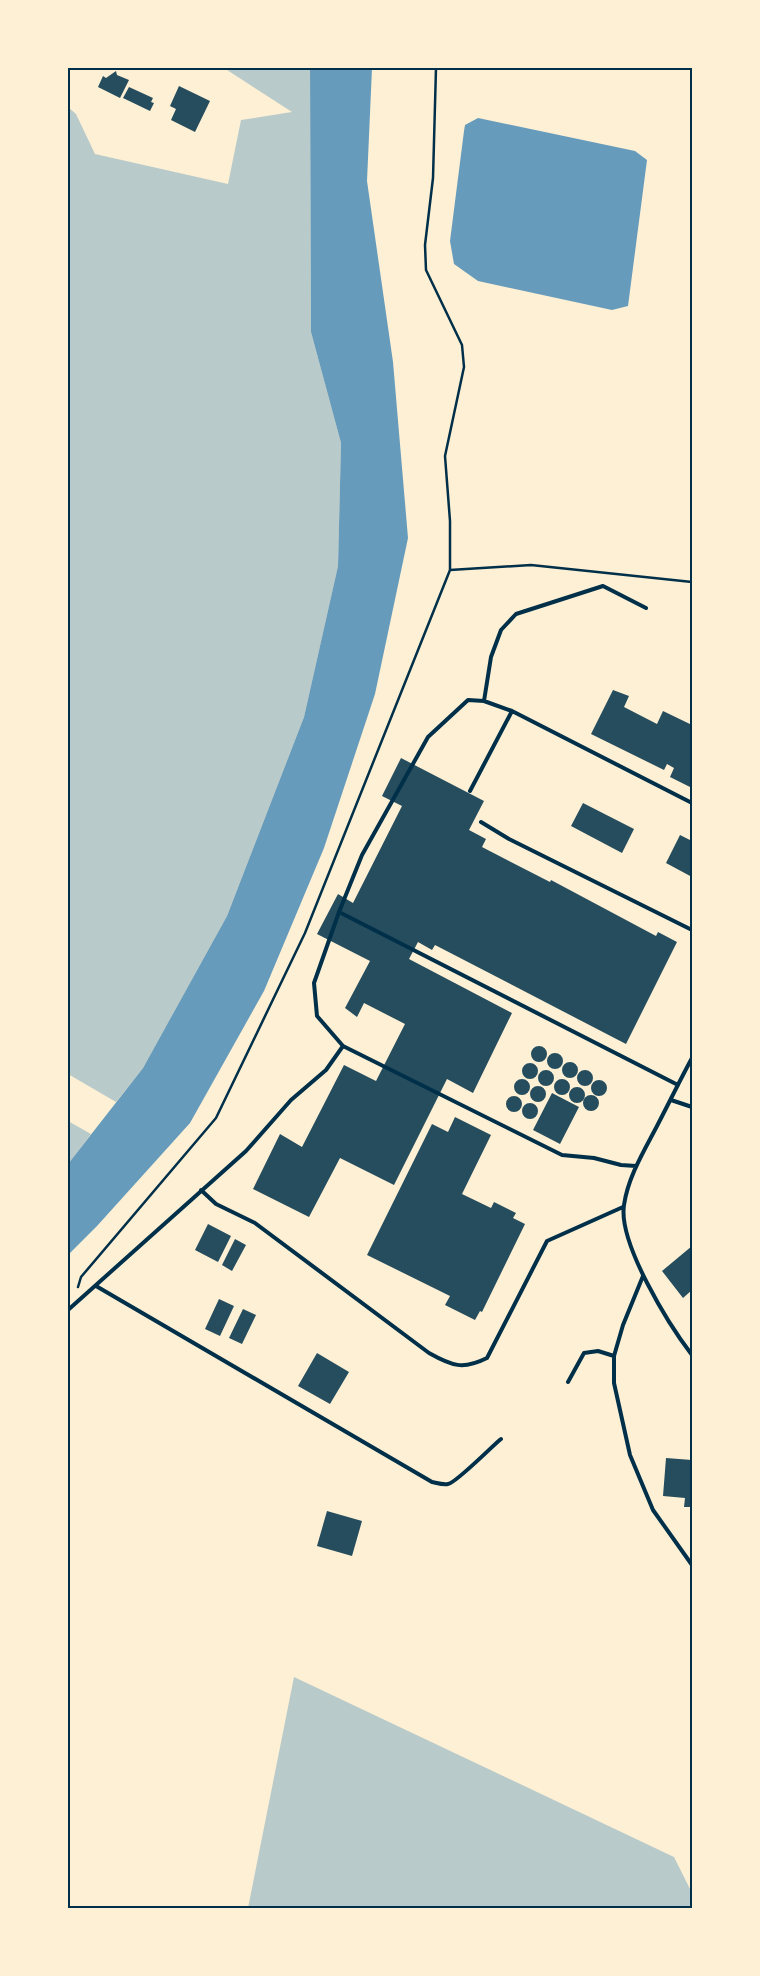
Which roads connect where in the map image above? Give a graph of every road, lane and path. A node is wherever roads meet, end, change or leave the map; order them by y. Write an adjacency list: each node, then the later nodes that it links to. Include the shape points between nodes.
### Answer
1 (436, 68): 2 (path, via 426,270 462,345 464,367 445,456)
2 (450, 570): 3 (path, via 531,566); 22 (path, via 305,933 216,1118 81,1277)
3 (692, 582)
4 (646, 608): 5 (lane, via 603,586 516,614 501,630 491,657)
5 (484, 701): 6 (lane); 10 (lane, via 468,700 428,736 362,855)
6 (512, 711): 7 (lane); 8 (lane)
7 (470, 791)
8 (692, 803)
9 (481, 822): 11 (lane)
10 (339, 912): 12 (lane, via 314,983 317,1016); 14 (lane)
11 (692, 930)
12 (343, 1046): 17 (lane, via 562,1155); 18 (lane, via 326,1070 292,1100 246,1151)
13 (692, 1058): 14 (lane)
14 (678, 1085): 15 (lane)
15 (671, 1100): 16 (lane); 17 (lane)
16 (692, 1107)
17 (636, 1166): 19 (lane)
18 (201, 1190): 19 (lane, via 216,1204 255,1222 444,1362 470,1366 487,1358 547,1241); 21 (lane)
19 (623, 1207): 20 (lane, via 629,1244)
20 (643, 1276): 24 (lane); 25 (lane)
21 (96, 1286): 22 (lane); 27 (lane, via 432,1482 449,1484 462,1477 470,1465)
22 (73, 1306): 23 (lane)
23 (68, 1310)
24 (692, 1355)
25 (614, 1356): 26 (lane, via 584,1353); 28 (lane, via 614,1383 630,1456 653,1510)
26 (568, 1382)
27 (501, 1439)
28 (692, 1565)

